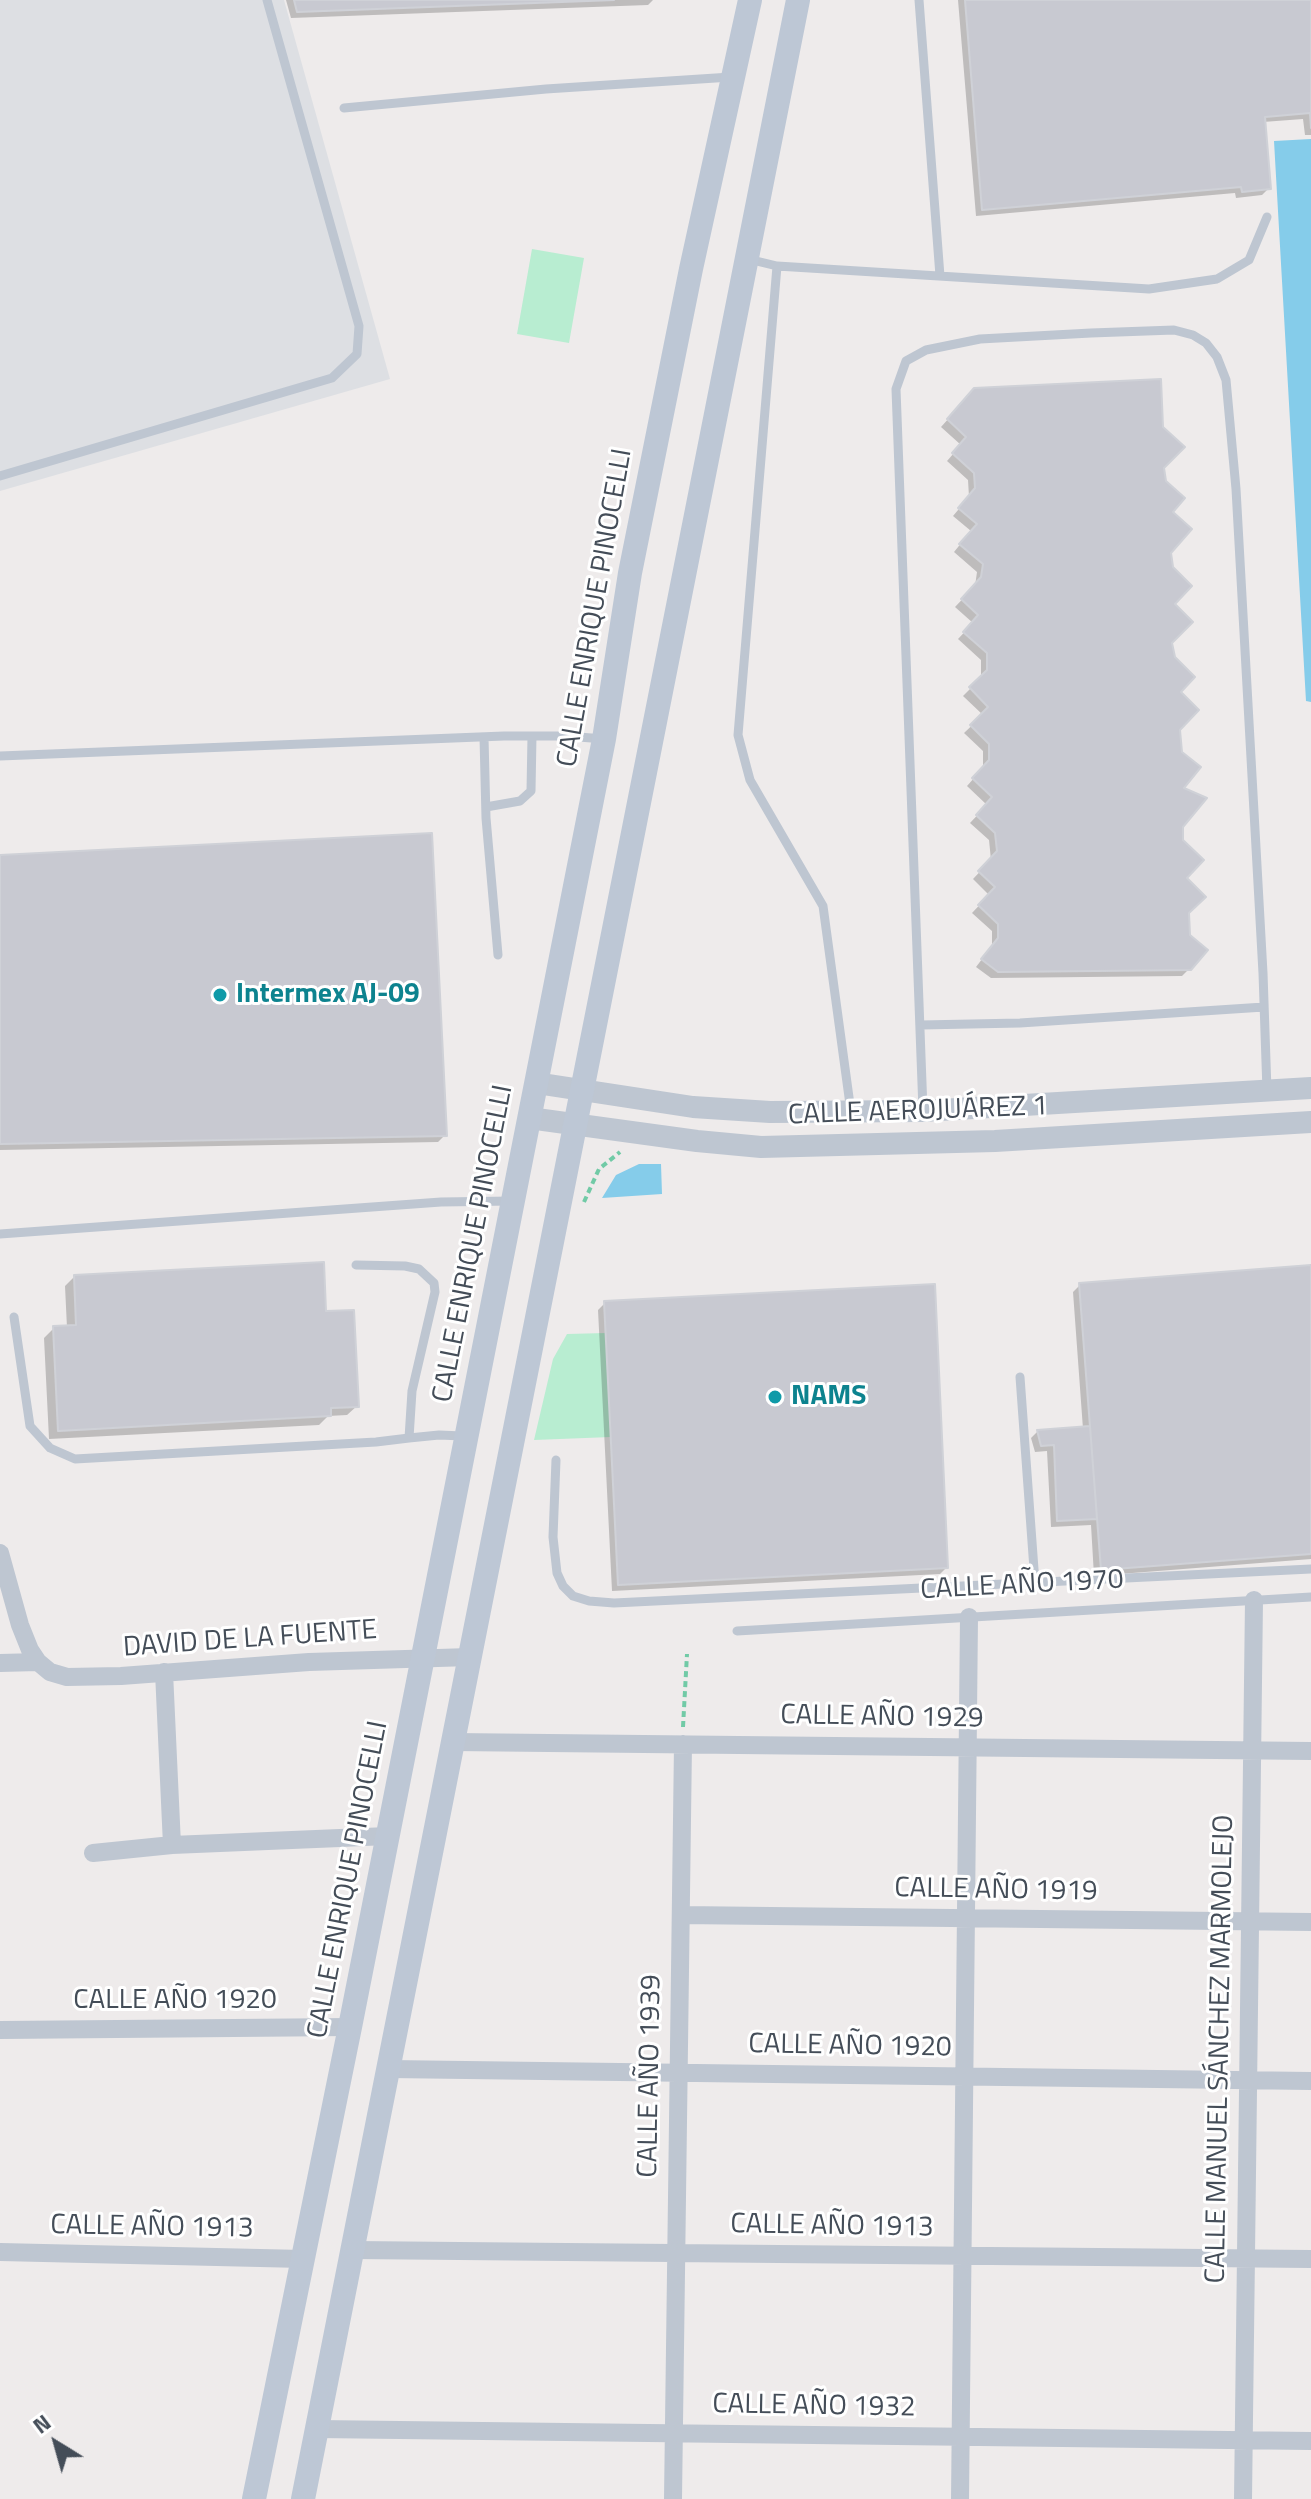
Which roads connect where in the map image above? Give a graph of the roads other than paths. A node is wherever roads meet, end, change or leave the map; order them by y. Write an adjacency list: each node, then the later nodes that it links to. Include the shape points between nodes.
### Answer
1 (267, 0): 11 (lane, via 359,326 357,354 332,378)
2 (750, 0): 5 (main road, CALLE ENRIQUE PINOCELLI)
3 (798, 0): 8 (main road)
4 (919, 0): 10 (lane)
5 (735, 77): 6 (lane); 14 (main road, CALLE ENRIQUE PINOCELLI, via 630,573)
6 (344, 108)
7 (1267, 217): 10 (lane, via 1249,260 1217,279 1149,289)
8 (747, 258): 9 (lane); 22 (main road)
9 (777, 266): 10 (lane); 25 (lane, via 738,735 750,780 823,906)
10 (940, 276)
11 (0, 476)
12 (532, 736): 13 (lane); 14 (lane); 16 (lane, via 531,791 520,801)
13 (484, 737): 15 (lane); 16 (lane)
14 (604, 739): 20 (main road, CALLE ENRIQUE PINOCELLI)
15 (0, 756)
16 (486, 807): 17 (lane)
17 (498, 955)
18 (1264, 1007): 19 (lane); 19 (lane, via 1226,380 1206,343 1174,330 1150,330 980,339 914,355 900,373 897,435); 23 (lane)
19 (921, 1025): 24 (lane)
20 (536, 1083): 22 (street, CALLE AEROJUÁREZ 1); 26 (main road, CALLE ENRIQUE PINOCELLI)
21 (1311, 1088): 23 (street, CALLE AEROJUÁREZ 1)
22 (583, 1089): 25 (street, CALLE AEROJUÁREZ 1, via 693,1107); 28 (main road)
23 (1267, 1091): 24 (street, CALLE AEROJUÁREZ 1)
24 (923, 1111): 25 (street, CALLE AEROJUÁREZ 1)
25 (851, 1112)
26 (529, 1118): 28 (street, CALLE AEROJUÁREZ 1); 29 (main road, CALLE ENRIQUE PINOCELLI)
27 (1311, 1122): 28 (street, CALLE AEROJUÁREZ 1, via 1011,1140 761,1147)
28 (575, 1125): 45 (main road)
29 (512, 1201): 30 (lane); 34 (main road, CALLE ENRIQUE PINOCELLI)
30 (0, 1234)
31 (356, 1265): 35 (lane, via 419,1269 434,1283 412,1391)
32 (14, 1317): 35 (lane, via 30,1426 50,1448 75,1459)
33 (1020, 1377): 39 (lane)
34 (466, 1437): 35 (lane); 44 (main road, CALLE ENRIQUE PINOCELLI)
35 (409, 1438)
36 (556, 1460): 39 (lane, via 557,1573 573,1596 589,1601)
37 (0, 1553): 46 (street, via 20,1625)
38 (1311, 1569): 39 (lane)
39 (1035, 1583)
40 (1311, 1597): 41 (lane, CALLE AÑO 1970)
41 (1254, 1600): 42 (lane, CALLE AÑO 1970); 52 (street, CALLE MANUEL SÁNCHEZ MARMOLEJO)
42 (969, 1617): 43 (lane, CALLE AÑO 1970); 51 (street)
43 (737, 1631)
44 (423, 1657): 45 (street, DAVID DE LA FUENTE); 48 (street, DAVID DE LA FUENTE); 54 (main road, CALLE ENRIQUE PINOCELLI)
45 (470, 1657): 49 (main road)
46 (38, 1662): 47 (street); 48 (street, DAVID DE LA FUENTE, via 67,1677)
47 (0, 1663)
48 (164, 1672): 55 (street)
49 (453, 1742): 50 (street, CALLE AÑO 1929); 63 (main road)
50 (683, 1744): 51 (street, CALLE AÑO 1929); 57 (street, CALLE AÑO 1939)
51 (968, 1747): 52 (street, CALLE AÑO 1929); 58 (street)
52 (1253, 1750): 53 (street, CALLE AÑO 1929); 59 (street, CALLE MANUEL SÁNCHEZ MARMOLEJO)
53 (1311, 1751)
54 (388, 1836): 55 (street); 61 (main road, CALLE ENRIQUE PINOCELLI)
55 (172, 1845): 56 (street)
56 (93, 1853)
57 (681, 1915): 58 (street, CALLE AÑO 1919); 64 (street, CALLE AÑO 1939)
58 (966, 1918): 59 (street, CALLE AÑO 1919); 65 (street)
59 (1250, 1922): 60 (street, CALLE AÑO 1919); 66 (street, CALLE MANUEL SÁNCHEZ MARMOLEJO)
60 (1311, 1922)
61 (350, 2027): 62 (street, CALLE AÑO 1920); 72 (main road, CALLE ENRIQUE PINOCELLI)
62 (0, 2030)
63 (389, 2069): 64 (street, CALLE AÑO 1920); 68 (main road)
64 (679, 2072): 65 (street, CALLE AÑO 1920); 70 (street, CALLE AÑO 1939)
65 (964, 2076): 66 (street, CALLE AÑO 1920); 71 (street)
66 (1249, 2080): 67 (street, CALLE AÑO 1920); 73 (street, CALLE MANUEL SÁNCHEZ MARMOLEJO)
67 (1311, 2081)
68 (353, 2250): 70 (street, CALLE AÑO 1913); 75 (main road)
69 (0, 2252): 72 (street, CALLE AÑO 1913)
70 (676, 2253): 71 (street, CALLE AÑO 1913); 76 (street, CALLE AÑO 1939)
71 (962, 2256): 73 (street, CALLE AÑO 1913); 77 (street)
72 (303, 2259): 80 (main road, CALLE ENRIQUE PINOCELLI)
73 (1246, 2259): 74 (street, CALLE AÑO 1913); 78 (street, CALLE MANUEL SÁNCHEZ MARMOLEJO)
74 (1311, 2259)
75 (317, 2429): 76 (street, CALLE AÑO 1932); 81 (main road)
76 (674, 2433): 77 (street, CALLE AÑO 1932); 82 (street, CALLE AÑO 1939)
77 (960, 2437): 78 (street, CALLE AÑO 1932); 83 (street)
78 (1244, 2440): 79 (street, CALLE AÑO 1932); 84 (street, CALLE MANUEL SÁNCHEZ MARMOLEJO)
79 (1311, 2441)
80 (254, 2499)
81 (303, 2499)
82 (673, 2499)
83 (960, 2499)
84 (1243, 2499)

